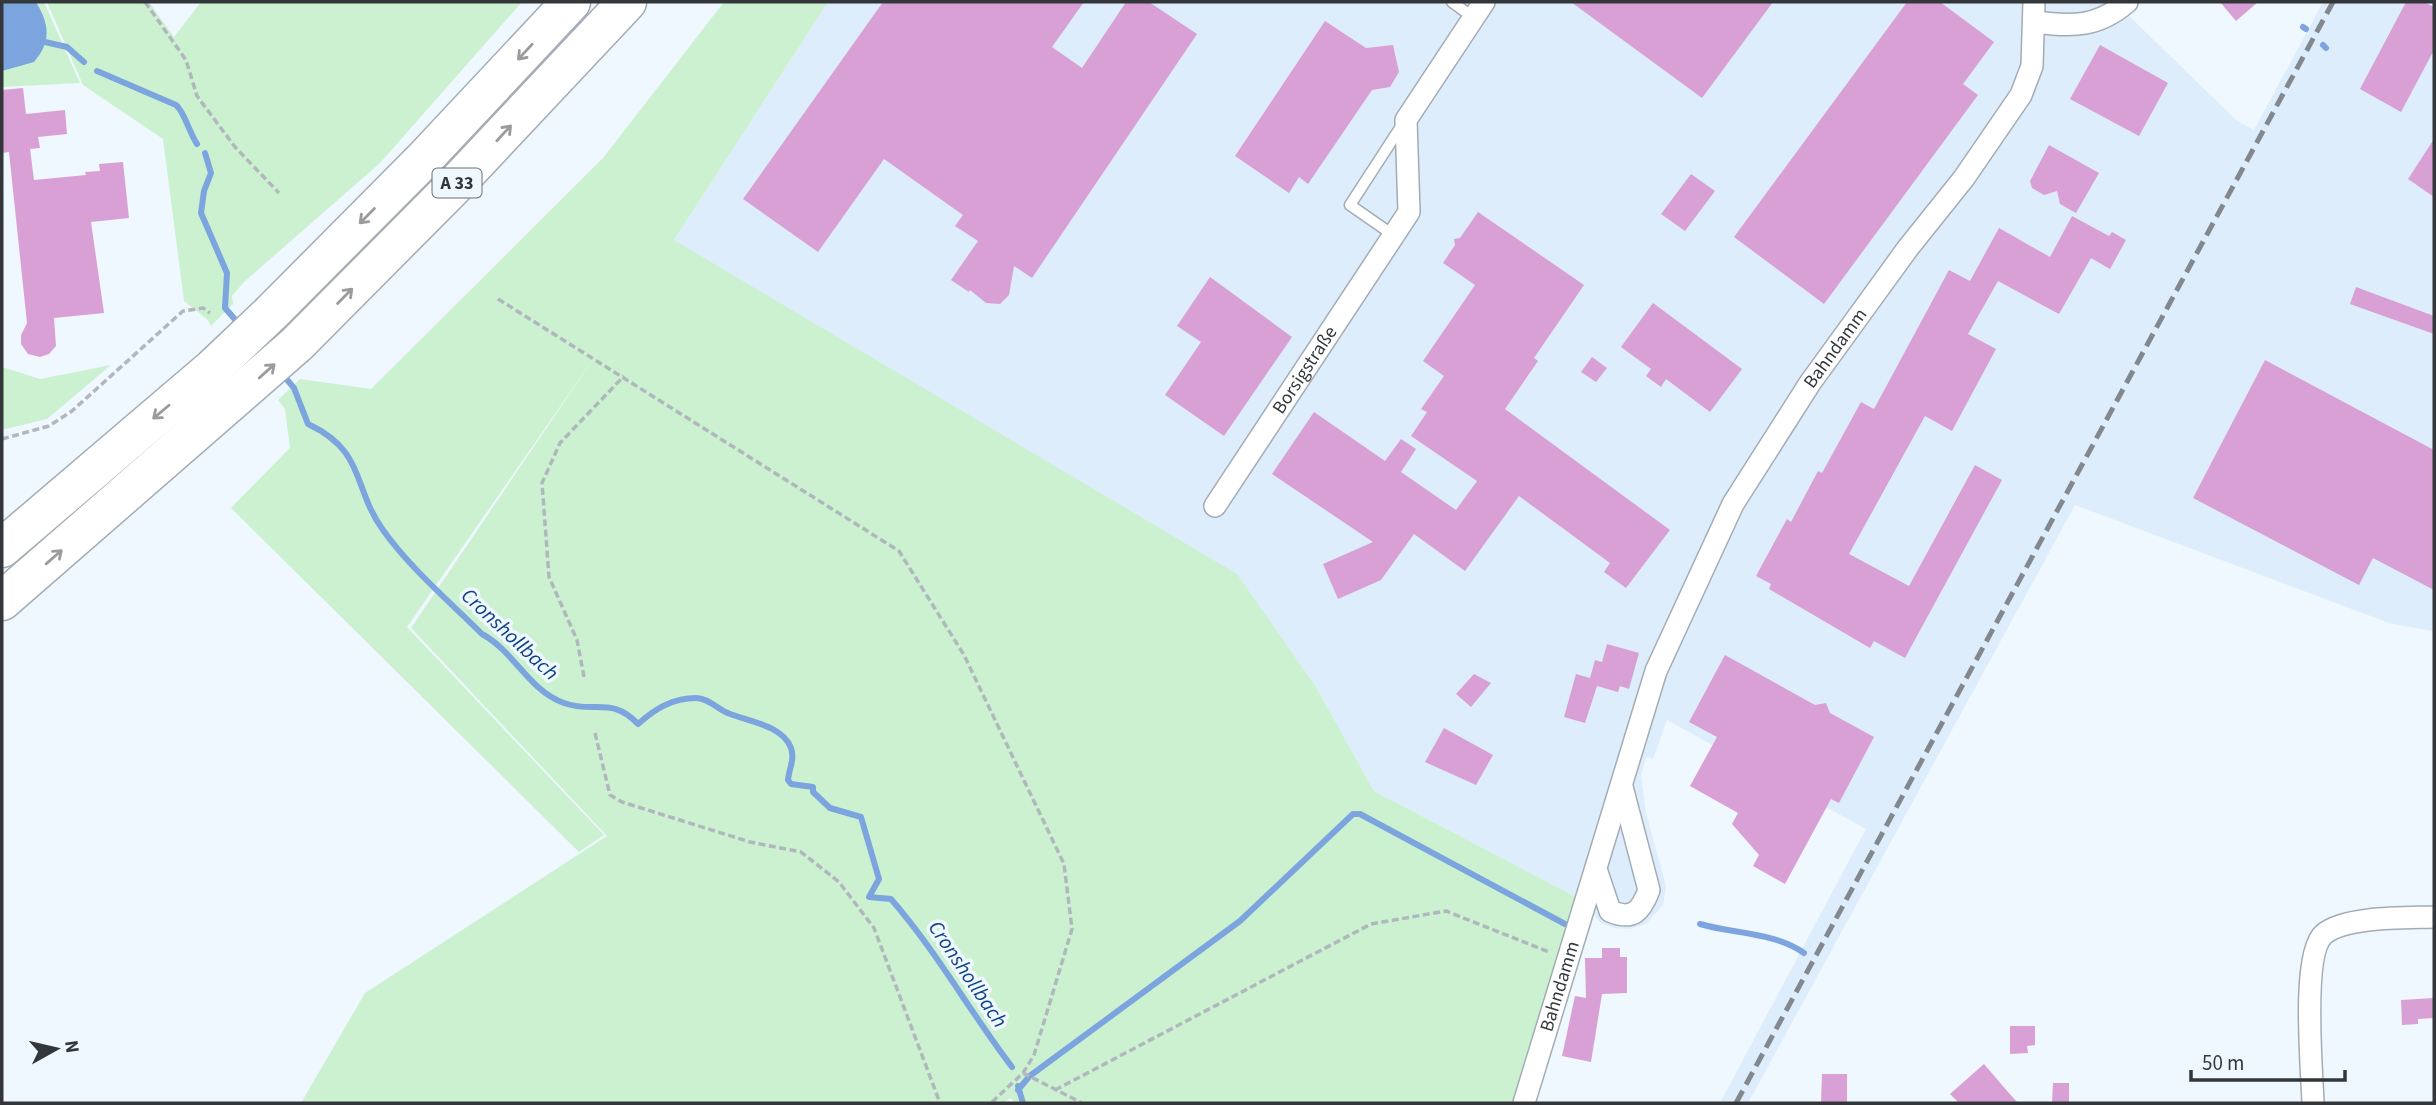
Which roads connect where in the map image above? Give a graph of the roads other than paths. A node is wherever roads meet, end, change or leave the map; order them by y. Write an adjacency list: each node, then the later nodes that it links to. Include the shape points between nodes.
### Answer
1 (571, 2): 10 (highway, A 33, one-way to 10, via 271,313)
2 (627, 2): 11 (highway, A 33, one-way to 2, via 297,344)
3 (1452, 2): 5 (lane)
4 (2127, 2): 6 (street, Bahndamm, via 2113,14 2081,26)
5 (1479, 10): 7 (street)
6 (2035, 12): 12 (street, Bahndamm, via 2032,66 2021,95 1810,383 1733,504 1656,671)
7 (1406, 120): 8 (street, Borsigstraße, via 1409,212); 8 (lane, via 1350,205)
8 (1396, 237): 9 (street, Borsigstraße)
9 (1215, 506)
10 (2, 548)
11 (2, 601)
12 (1622, 785): 13 (street, Bahndamm); 13 (street, via 1648,890 1643,907 1623,917 1611,911)
13 (1596, 869): 15 (street, Bahndamm)
14 (2434, 917): 16 (street, via 2342,925 2315,944 2310,980)
15 (1524, 1103)
16 (2313, 1103)

